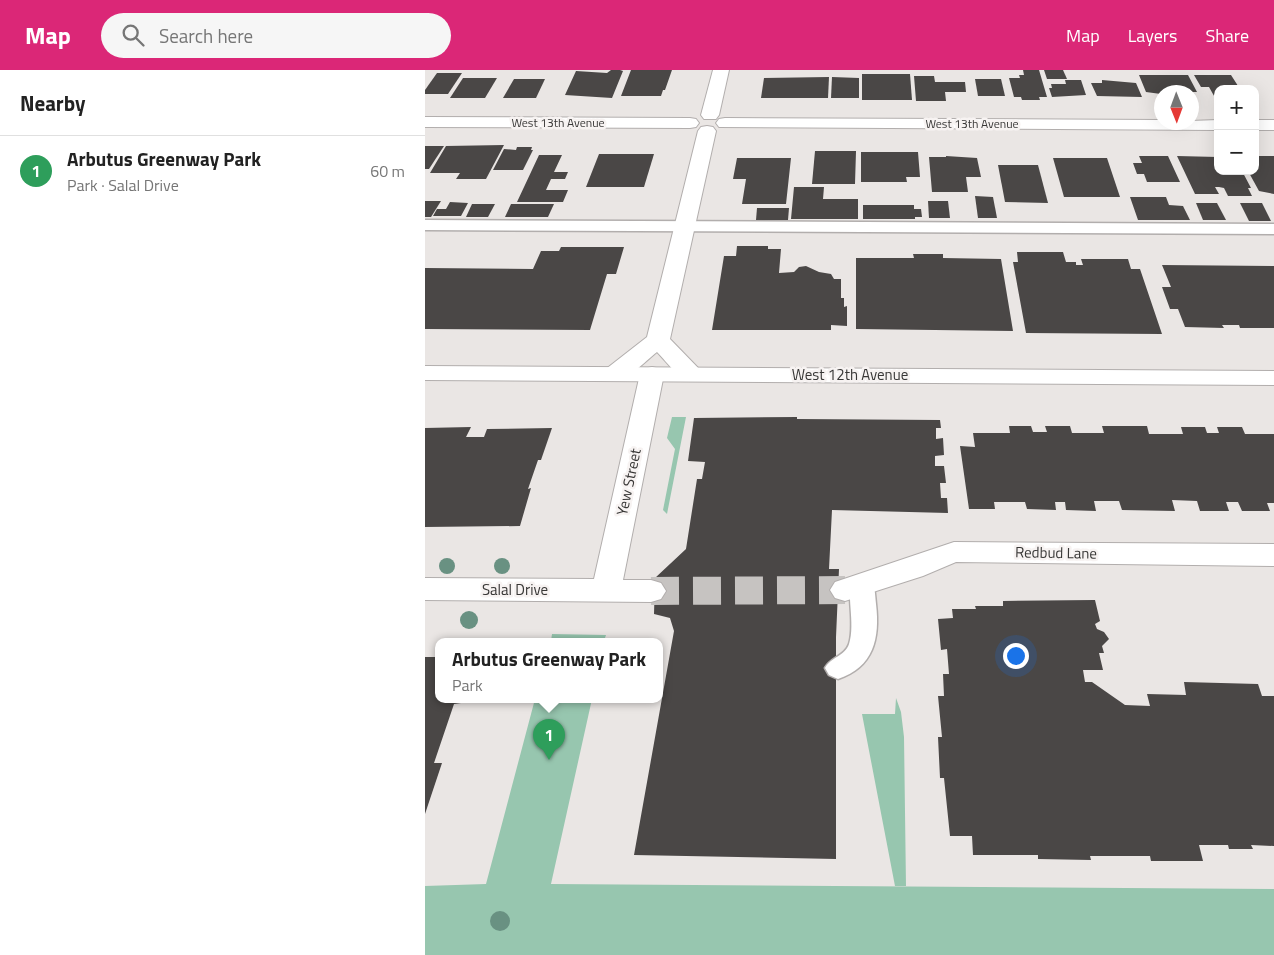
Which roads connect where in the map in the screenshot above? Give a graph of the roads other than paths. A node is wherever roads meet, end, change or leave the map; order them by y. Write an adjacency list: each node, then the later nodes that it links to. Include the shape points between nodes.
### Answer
1 (721, 70): 3 (street)
2 (425, 122): 3 (street, West 13th Avenue)
3 (708, 123): 4 (street, West 13th Avenue); 8 (street)
4 (1214, 125)
5 (1259, 125): 6 (street)
6 (1274, 125)
7 (425, 225): 8 (lane)
8 (685, 226): 9 (lane); 10 (street)
9 (1274, 229)
10 (657, 340): 12 (street); 14 (street)
11 (425, 373): 12 (street, West 12th Avenue)
12 (614, 374): 13 (street, West 12th Avenue)
13 (652, 374): 14 (street, West 12th Avenue); 19 (street, Yew Street)
14 (691, 374): 15 (street, West 12th Avenue)
15 (1274, 378)
16 (1274, 556): 17 (street, Redbud Lane, via 954,552)
17 (853, 587): 21 (lane, via 865,613 863,644 848,665)
18 (425, 590): 19 (street, Salal Drive)
19 (606, 591): 20 (street)
20 (651, 591)
21 (838, 668)

